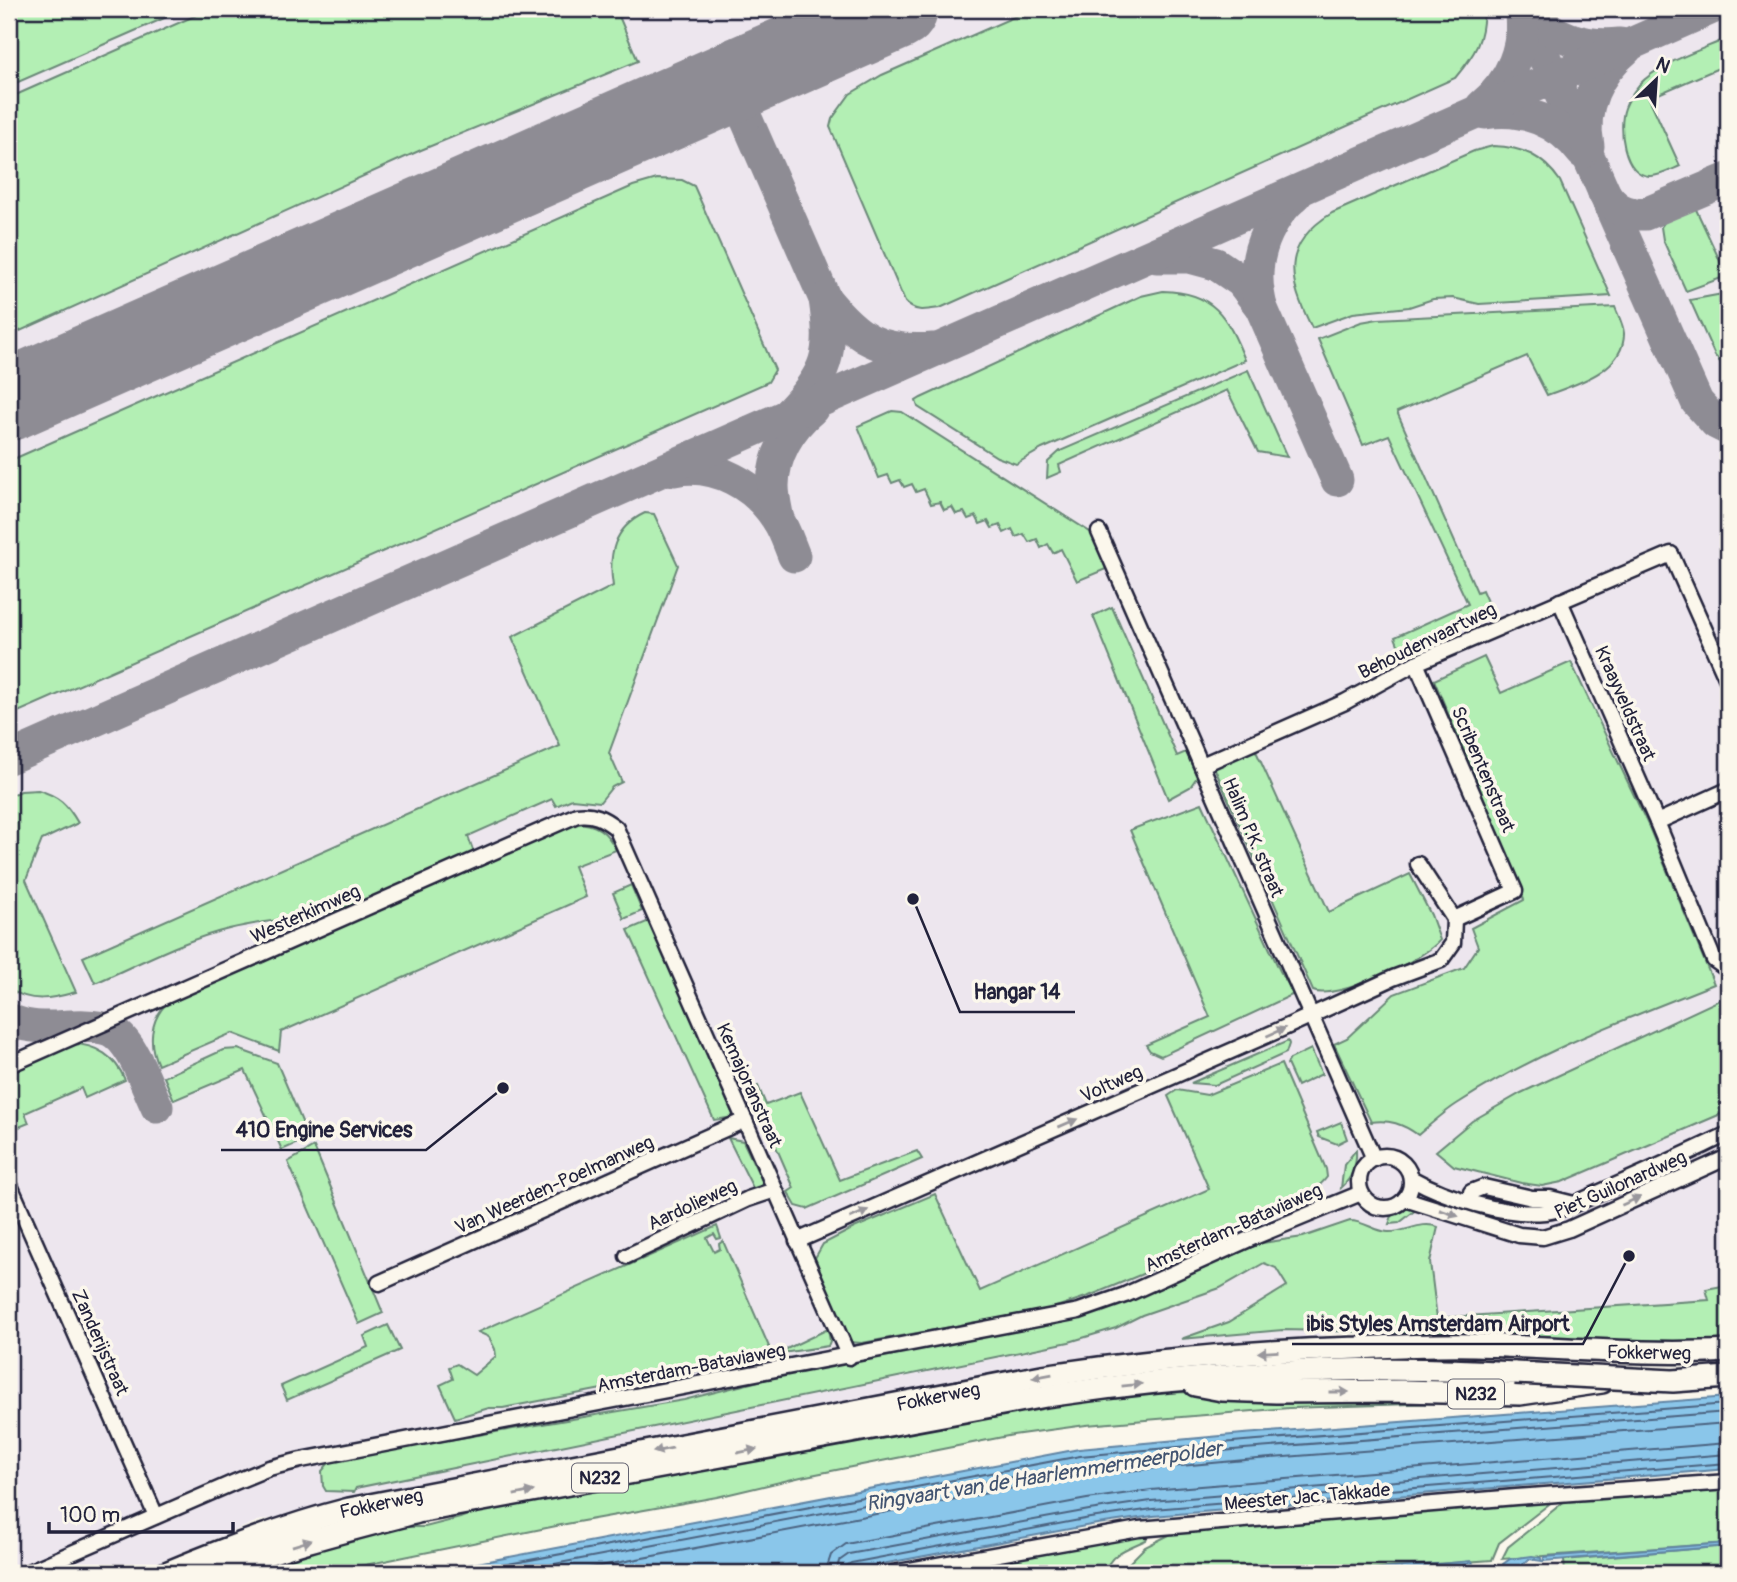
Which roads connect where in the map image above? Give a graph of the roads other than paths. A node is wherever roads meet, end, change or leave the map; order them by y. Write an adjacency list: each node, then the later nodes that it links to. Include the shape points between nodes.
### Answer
1 (1099, 532): 5 (street, Halim P.K. straat)
2 (1560, 601): 3 (street, Behoudenvaartweg); 4 (street, Behoudenvaartweg, via 1671,554); 7 (street, Kraayveldstraat)
3 (1416, 663): 5 (street, Behoudenvaartweg, via 1345,702); 10 (street, Scribentenstraat, via 1515,891)
4 (1728, 682)
5 (1202, 765): 12 (street, Halim P.K. straat)
6 (1728, 790): 7 (street)
7 (1657, 821): 11 (street, Kraayveldstraat, via 1714,960)
8 (616, 828): 13 (street, Westerkimweg, via 603,817 578,814); 14 (street, Kemajoranstraat)
9 (1418, 864): 10 (street)
10 (1454, 919): 12 (street, Voltweg, via 1453,943 1441,960)
11 (1728, 970)
12 (1311, 1016): 17 (street, Halim P.K. straat); 27 (street, Voltweg, one-way to 12)
13 (9, 1065)
14 (745, 1120): 20 (street, Kemajoranstraat); 29 (street, Van Weerden-Poelmanweg)
15 (1728, 1134): 25 (street, Piet Guilonardweg)
16 (1728, 1157): 24 (street, Piet Guilonardweg, one-way to 16, via 1510,1233 1543,1237)
17 (1374, 1159): 18 (street, via 1393,1157 1408,1169); 22 (street, via 1360,1173)
18 (1411, 1178): 23 (street, Piet Guilonardweg); 24 (street)
19 (9, 1183): 36 (street, Zanderijstraat)
20 (775, 1190): 27 (street, Kemajoranstraat); 28 (street, Aardolieweg)
21 (1471, 1192): 23 (street, Piet Guilonardweg); 25 (street, Piet Guilonardweg, via 1484,1187); 26 (street, Piet Guilonardweg)
22 (1361, 1193): 24 (street, via 1375,1206 1385,1208); 31 (street, Amsterdam-Bataviaweg, via 1079,1311)
23 (1456, 1196): 26 (street, Piet Guilonardweg, via 1498,1209)
24 (1405, 1199)
25 (1574, 1204): 26 (street, Piet Guilonardweg)
26 (1528, 1212)
27 (797, 1241): 31 (street, Kemajoranstraat)
28 (627, 1256)
29 (379, 1283)
30 (1728, 1351): 38 (main road, Fokkerweg / N232, one-way to 38, via 1397,1346 1120,1364 349,1509 220,1550)
31 (849, 1357): 36 (street, Amsterdam-Bataviaweg, via 301,1460 269,1468)
32 (1728, 1368): 34 (main road, N232, one-way to 32, via 1222,1390 1520,1394)
33 (1728, 1377): 34 (main road, Fokkerweg / N232, bridge, via 1673,1381 1368,1369)
34 (1172, 1380): 39 (main road, Fokkerweg / N232, one-way to 34, via 295,1545 418,1512 992,1405)
35 (1728, 1482): 40 (street, Meester Jac. Takkade, via 1139,1529)
36 (156, 1516): 37 (street, Amsterdam-Bataviaweg)
37 (26, 1573)
38 (166, 1573)
39 (214, 1573)
40 (893, 1573)

